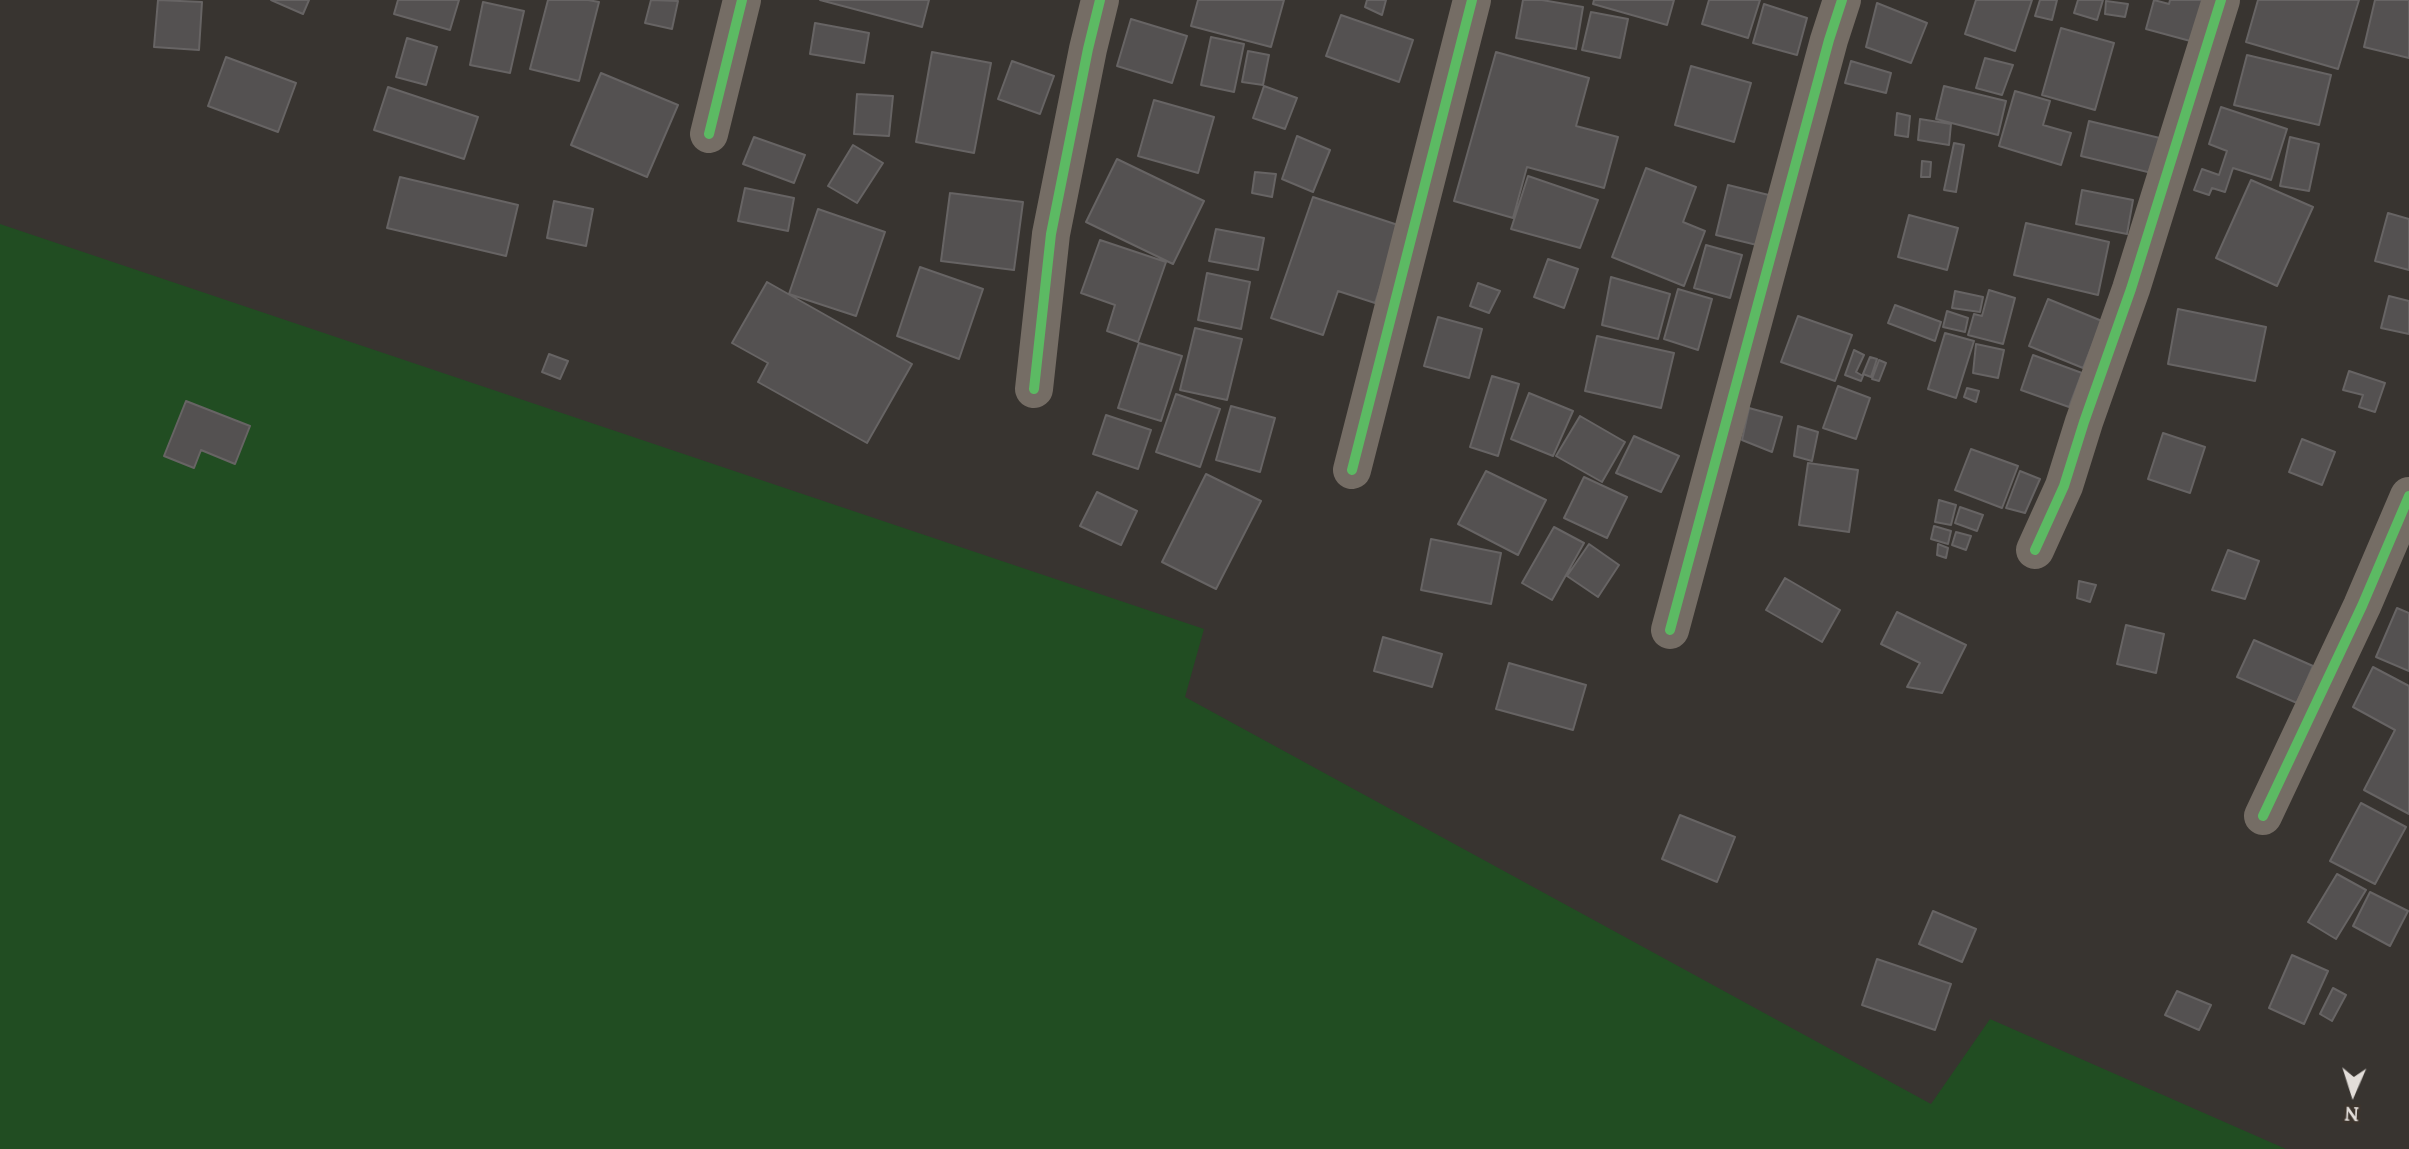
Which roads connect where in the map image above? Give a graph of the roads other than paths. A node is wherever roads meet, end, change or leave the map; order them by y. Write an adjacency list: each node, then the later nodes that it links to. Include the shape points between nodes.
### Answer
1 (742, 0): 6 (street)
2 (1100, 0): 7 (street, via 1051,234)
3 (1472, 0): 8 (street)
4 (1842, 0): 11 (street)
5 (2221, 0): 10 (street, via 2131,289 2064,486)
6 (709, 134)
7 (1034, 389)
8 (1352, 470)
9 (2409, 496): 12 (street)
10 (2035, 550)
11 (1670, 630)
12 (2263, 816)

